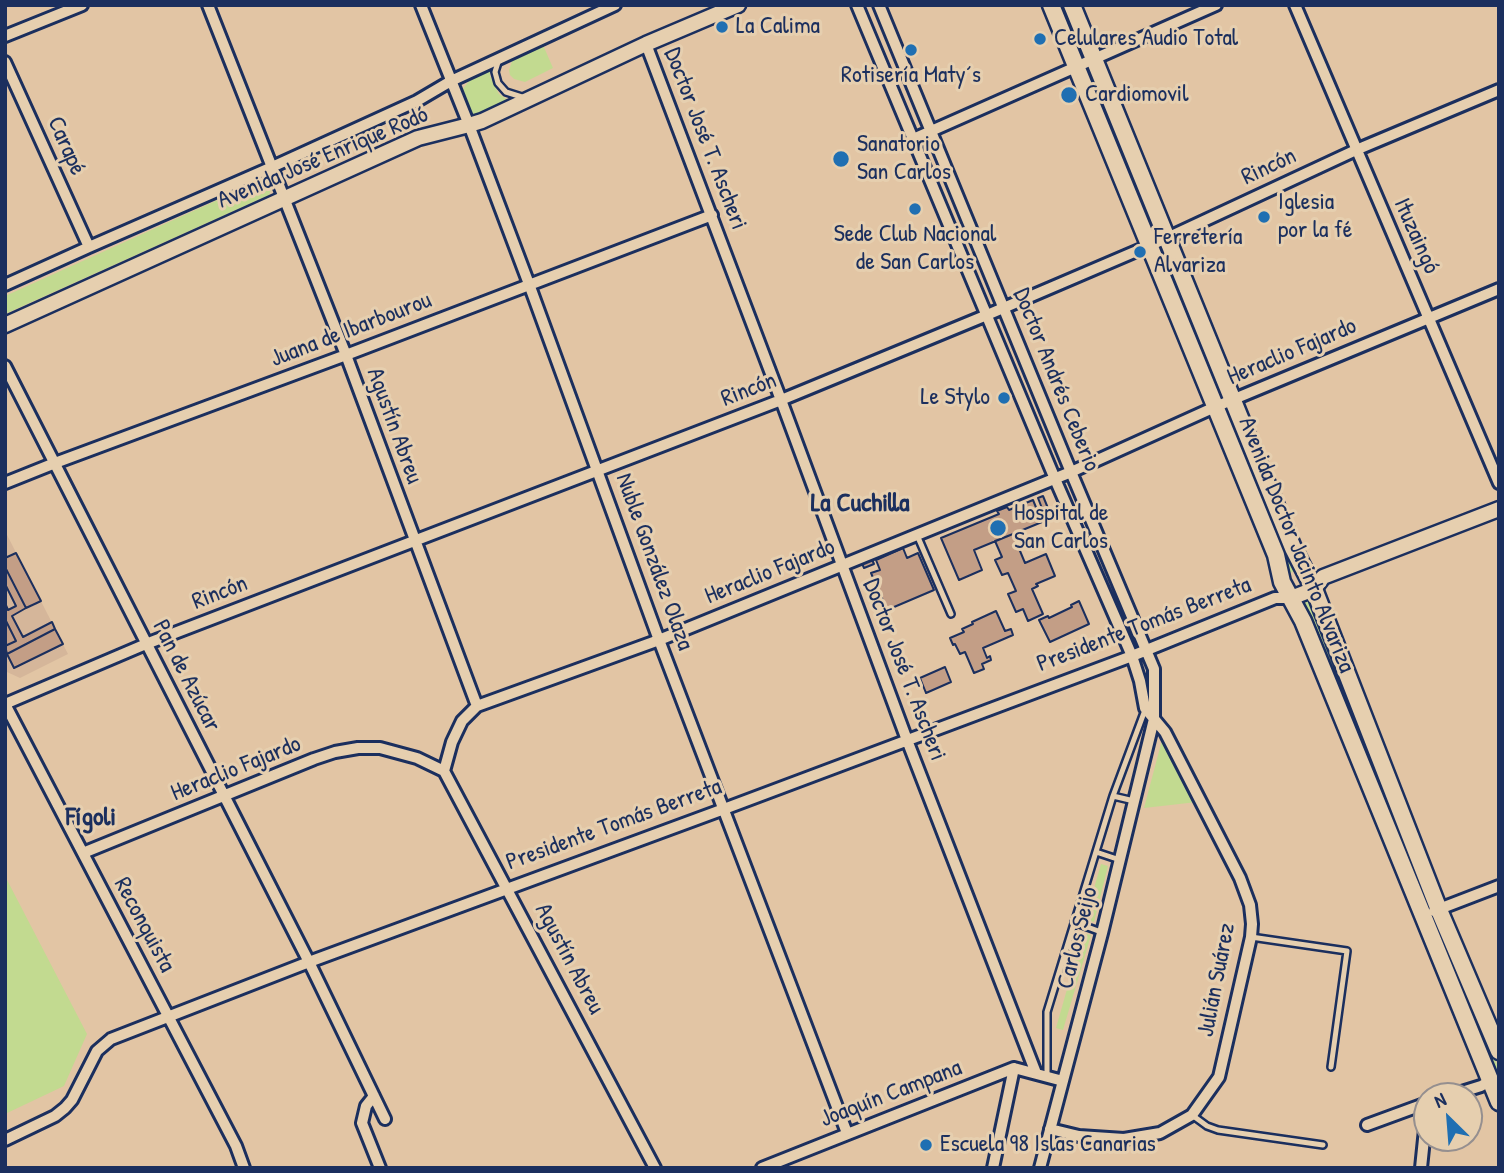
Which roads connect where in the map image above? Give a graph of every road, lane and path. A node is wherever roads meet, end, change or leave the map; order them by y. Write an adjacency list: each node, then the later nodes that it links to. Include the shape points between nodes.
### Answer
1 (82, 5): 12 (street)
2 (208, 5): 25 (street, Agustín Abreu)
3 (421, 5): 18 (street, Nuble González Olaza)
4 (615, 5): 15 (street, Avenida José Enrique Rodó)
5 (738, 5): 13 (street, Avenida José Enrique Rodó)
6 (857, 5): 23 (street, Doctor Andrés Ceberio)
7 (879, 5): 22 (street, Doctor Andrés Ceberio)
8 (1051, 5): 17 (main road, Avenida Doctor Jacinto Alvariza)
9 (1072, 5): 14 (main road, Avenida Doctor Jacinto Alvariza)
10 (1216, 5): 14 (street)
11 (1295, 5): 24 (street, Ituzaingó)
12 (5, 36)
13 (646, 44): 20 (street, Avenida José Enrique Rodó); 27 (street, Doctor José T. Ascheri)
14 (1094, 58): 17 (street); 28 (main road, Avenida Doctor Jacinto Alvariza)
15 (499, 59): 18 (street, Avenida José Enrique Rodó); 20 (lane, via 498,83 506,92)
16 (5, 62): 30 (street, Carapé)
17 (1077, 66): 22 (street); 29 (main road, Avenida Doctor Jacinto Alvariza)
18 (450, 80): 21 (street, Nuble González Olaza); 25 (street, Avenida José Enrique Rodó, via 417,101)
19 (1499, 90): 24 (street, Rincón)
20 (529, 99): 21 (street, Avenida José Enrique Rodó)
21 (469, 125): 26 (street, Avenida José Enrique Rodó, via 418,138); 31 (street, Nuble González Olaza)
22 (930, 132): 23 (street); 34 (street, Doctor Andrés Ceberio)
23 (913, 139): 35 (street, Doctor Andrés Ceberio)
24 (1356, 150): 28 (street, Rincón); 36 (street, Ituzaingó)
25 (272, 167): 26 (street, Agustín Abreu); 30 (street, Avenida José Enrique Rodó)
26 (284, 198): 37 (street, Avenida José Enrique Rodó); 38 (street, Agustín Abreu)
27 (712, 215): 31 (street, Juana de Ibarbourou); 40 (street, Doctor José T. Ascheri)
28 (1167, 238): 29 (street, Rincón); 41 (main road, Avenida Doctor Jacinto Alvariza)
29 (1149, 245): 34 (street, Rincón); 42 (main road, Avenida Doctor Jacinto Alvariza)
30 (89, 247): 32 (street, Avenida José Enrique Rodó)
31 (529, 284): 38 (street, Juana de Ibarbourou); 44 (street, Nuble González Olaza)
32 (5, 285)
33 (1499, 289): 36 (street, Heraclio Fajardo)
34 (1004, 308): 35 (street, Rincón); 45 (street, Doctor Andrés Ceberio)
35 (987, 315): 40 (street, Rincón); 46 (street, Doctor Andrés Ceberio)
36 (1429, 318): 41 (street, Heraclio Fajardo); 47 (street, Ituzaingó)
37 (5, 325)
38 (346, 355): 43 (street, Juana de Ibarbourou); 51 (street, Agustín Abreu)
39 (5, 366): 43 (street, Pan de Azúcar)
40 (781, 400): 44 (street, Rincón); 52 (street, Doctor José T. Ascheri)
41 (1234, 400): 42 (street, Heraclio Fajardo); 53 (main road, Avenida Doctor Jacinto Alvariza)
42 (1215, 407): 45 (street, Heraclio Fajardo); 54 (main road, Avenida Doctor Jacinto Alvariza)
43 (55, 463): 48 (street, Juana de Ibarbourou); 59 (street, Pan de Azúcar)
44 (598, 471): 51 (street, Rincón); 58 (street, Nuble González Olaza)
45 (1071, 472): 46 (street, Heraclio Fajardo); 60 (street, Doctor Andrés Ceberio)
46 (1055, 479): 50 (street, Heraclio Fajardo); 61 (street, Doctor Andrés Ceberio)
47 (1499, 483)
48 (5, 484)
49 (1499, 509): 55 (street, Presidente Tomás Berreta)
50 (918, 535): 52 (street, Heraclio Fajardo); 57 (lane)
51 (414, 540): 59 (street, Rincón); 63 (street, Agustín Abreu)
52 (842, 566): 58 (street, Heraclio Fajardo); 66 (street, Doctor José T. Ascheri)
53 (1306, 573): 54 (street, Presidente Tomás Berreta); 55 (main road, Avenida Doctor Jacinto Alvariza)
54 (1283, 582): 56 (main road, Avenida Doctor Jacinto Alvariza)
55 (1318, 583): 56 (street, Presidente Tomás Berreta); 77 (main road, Avenida Doctor Jacinto Alvariza)
56 (1283, 598): 60 (street, Presidente Tomás Berreta); 78 (main road, Avenida Doctor Jacinto Alvariza, via 1303,621)
57 (951, 614)
58 (659, 640): 63 (street, Heraclio Fajardo); 71 (street, Nuble González Olaza)
59 (146, 644): 62 (street, Rincón); 69 (street, Pan de Azúcar)
60 (1146, 650): 61 (street, Presidente Tomás Berreta); 65 (street, Doctor Andrés Ceberio, via 1154,669)
61 (1132, 656): 64 (street, Doctor Andrés Ceberio); 66 (street, Presidente Tomás Berreta)
62 (5, 704): 73 (street, Reconquista)
63 (477, 706): 67 (street, via 462,721)
64 (1145, 708): 65 (street, Doctor Andrés Ceberio); 68 (lane)
65 (1154, 719): 70 (street, Carlos Seijo); 81 (street, Julián Suárez, via 1240,878 1250,905)
66 (907, 740): 71 (street, Presidente Tomás Berreta); 87 (street, Doctor José T. Ascheri)
67 (444, 771): 69 (street, Heraclio Fajardo, via 400,752 358,748 314,759); 76 (street, Agustín Abreu)
68 (1113, 796): 70 (lane); 72 (lane)
69 (224, 797): 73 (street, Heraclio Fajardo); 82 (street, Pan de Azúcar)
70 (1134, 802): 74 (street, Carlos Seijo)
71 (724, 809): 76 (street, Presidente Tomás Berreta); 98 (street, Nuble González Olaza)
72 (1096, 852): 74 (lane); 79 (lane)
73 (83, 853): 83 (street, Reconquista)
74 (1120, 860): 80 (street, Carlos Seijo)
75 (1499, 886): 77 (street)
76 (508, 888): 82 (street, Presidente Tomás Berreta); 103 (street, Agustín Abreu)
77 (1439, 909): 78 (street); 84 (main road, Avenida Doctor Jacinto Alvariza)
78 (1422, 917): 89 (main road, Avenida Doctor Jacinto Alvariza)
79 (1074, 922): 80 (lane); 87 (lane, via 1047,1012)
80 (1102, 933): 88 (street, Carlos Seijo)
81 (1251, 937): 85 (lane, via 1347,951); 94 (street, Julián Suárez, via 1219,1077)
82 (309, 962): 83 (street, Presidente Tomás Berreta); 91 (street, Pan de Azúcar)
83 (168, 1016): 99 (street, Presidente Tomás Berreta, via 102,1045 65,1108); 101 (street, Reconquista)
84 (1499, 1051)
85 (1331, 1067)
86 (1014, 1068): 87 (street); 98 (street, Joaquín Campana); 105 (street)
87 (1041, 1075): 88 (street)
88 (1063, 1081): 97 (street, Carlos Seijo)
89 (1490, 1081): 90 (street); 92 (main road, Avenida Doctor Jacinto Alvariza)
90 (1483, 1085)
91 (374, 1096): 95 (street, Pan de Azúcar); 102 (street, via 362,1123)
92 (1499, 1102)
93 (1413, 1108): 96 (street)
94 (1192, 1115): 97 (street, Julián Suárez, via 1160,1133 1124,1139); 100 (lane, via 1218,1130)
95 (385, 1119)
96 (1367, 1125)
97 (1050, 1129): 106 (street, Carlos Seijo)
98 (847, 1133): 104 (street, Joaquín Campana)
99 (5, 1140)
100 (1323, 1145)
101 (244, 1168)
102 (380, 1168)
103 (655, 1168)
104 (762, 1168)
105 (993, 1168)
106 (1040, 1168)

